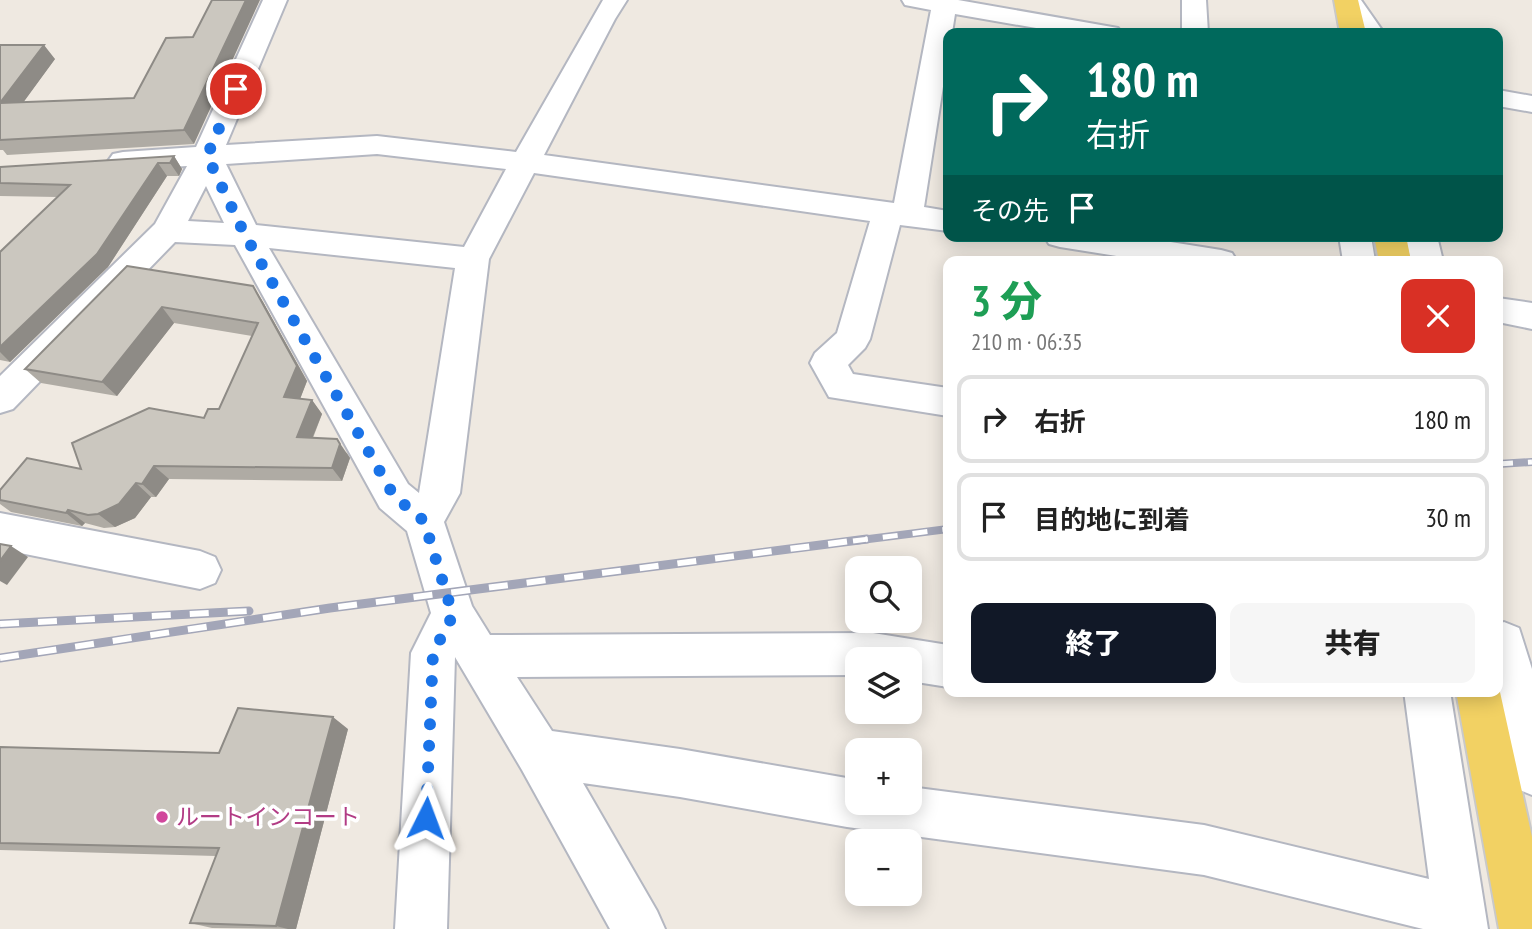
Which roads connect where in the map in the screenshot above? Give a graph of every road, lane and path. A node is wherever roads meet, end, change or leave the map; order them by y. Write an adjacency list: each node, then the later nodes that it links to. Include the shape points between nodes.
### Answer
1 (275, 0): 14 (street)
2 (615, 0): 16 (street)
3 (914, 0): 6 (street)
4 (1194, 0): 8 (street)
5 (1346, 0): 9 (street); 10 (main road); 11 (street)
6 (944, 2): 7 (street); 17 (street)
7 (1082, 28)
8 (1195, 28)
9 (1336, 28)
10 (1352, 28)
11 (1367, 28)
12 (1503, 99): 13 (street)
13 (1532, 104)
14 (207, 156): 15 (street); 16 (street, via 377,145); 19 (street); 20 (street)
15 (100, 162)
16 (525, 162): 17 (street); 23 (street)
17 (897, 214): 18 (street); 27 (street, via 853,339 828,363 842,387)
18 (943, 220)
19 (167, 231): 20 (street); 26 (street)
20 (245, 235): 23 (street); 28 (street, via 394,496)
21 (1099, 242): 22 (street)
22 (1190, 256)
23 (473, 259): 28 (street, via 440,493)
24 (1503, 311): 25 (street)
25 (1532, 316)
26 (0, 399)
27 (943, 401)
28 (424, 521): 31 (street)
29 (0, 531): 30 (street)
30 (200, 570)
31 (453, 615): 33 (street); 40 (street, via 433,653)
32 (1511, 645): 38 (street)
33 (480, 656): 34 (street, via 873,653); 37 (street)
34 (943, 665)
35 (1428, 697): 39 (street)
36 (1482, 697): 38 (main road)
37 (539, 753): 39 (street, via 847,803 1204,850); 41 (street)
38 (1514, 774): 42 (main road)
39 (1457, 923)
40 (421, 929)
41 (639, 929)
42 (1525, 929)

